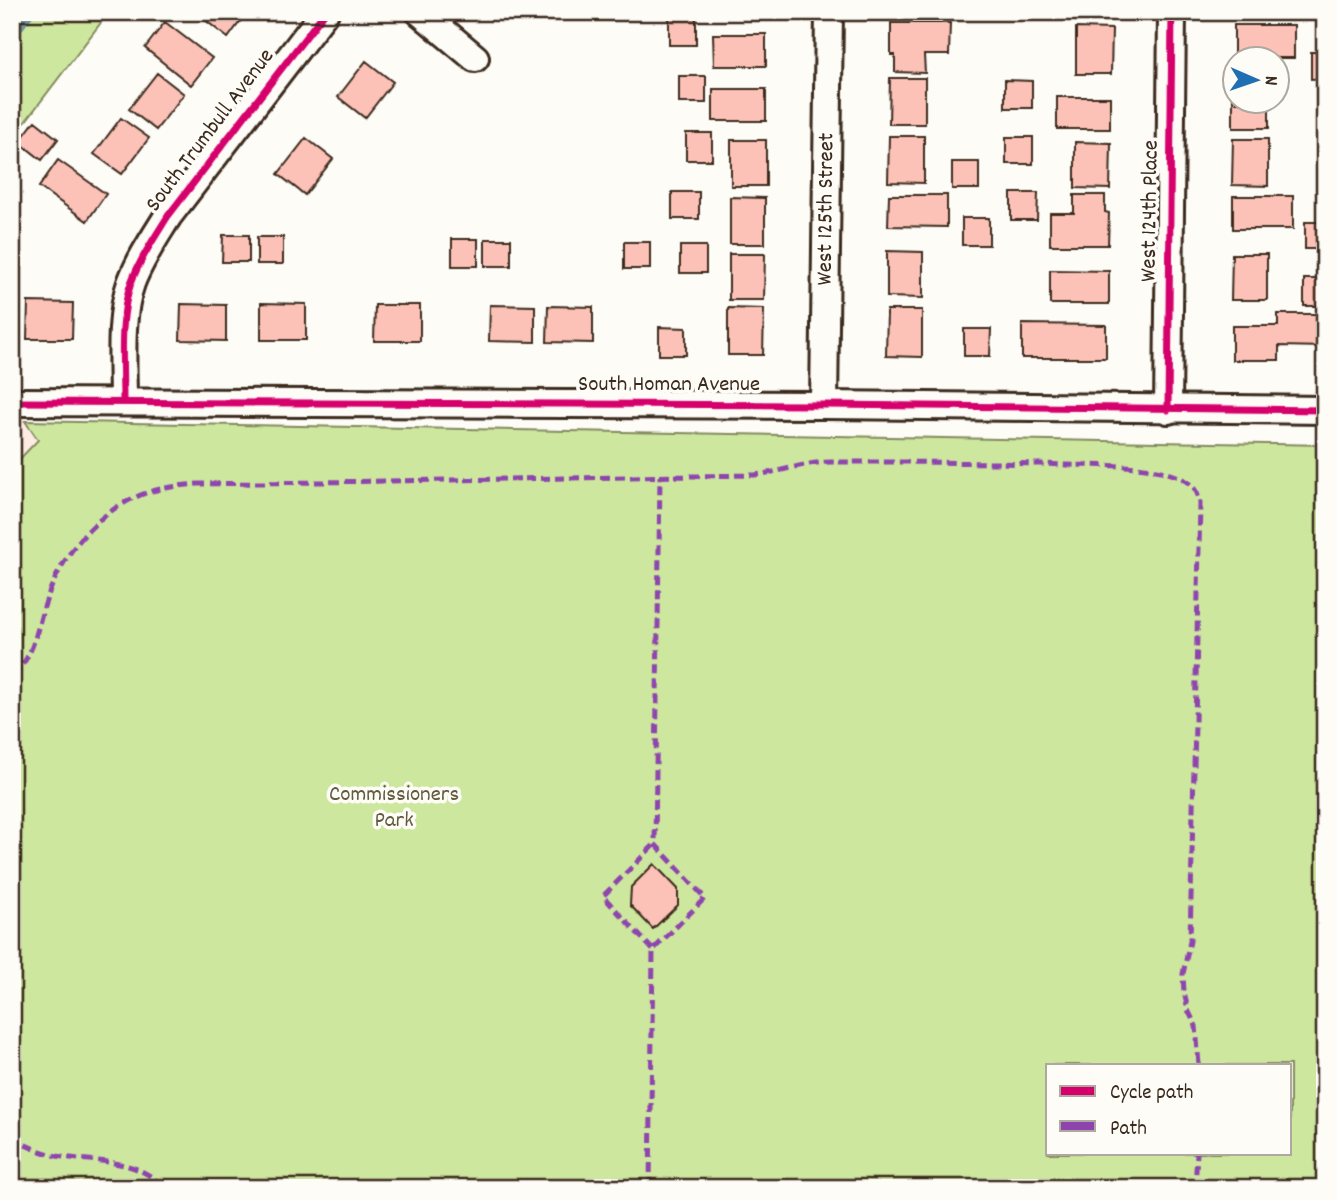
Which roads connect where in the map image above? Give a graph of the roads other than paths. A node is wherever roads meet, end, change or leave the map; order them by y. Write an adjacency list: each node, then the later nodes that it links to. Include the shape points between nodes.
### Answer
1 (325, 12): 7 (street, South Trumbull Avenue, via 153,240 131,283 125,309)
2 (420, 12): 5 (street)
3 (829, 12): 8 (street, West 125th Street)
4 (1172, 12): 9 (street, West 124th Place)
5 (475, 58)
6 (12, 402): 7 (street, South Homan Avenue)
7 (122, 402): 8 (street, South Homan Avenue)
8 (824, 405): 9 (street, South Homan Avenue)
9 (1168, 410): 10 (street, South Homan Avenue)
10 (1325, 410)

